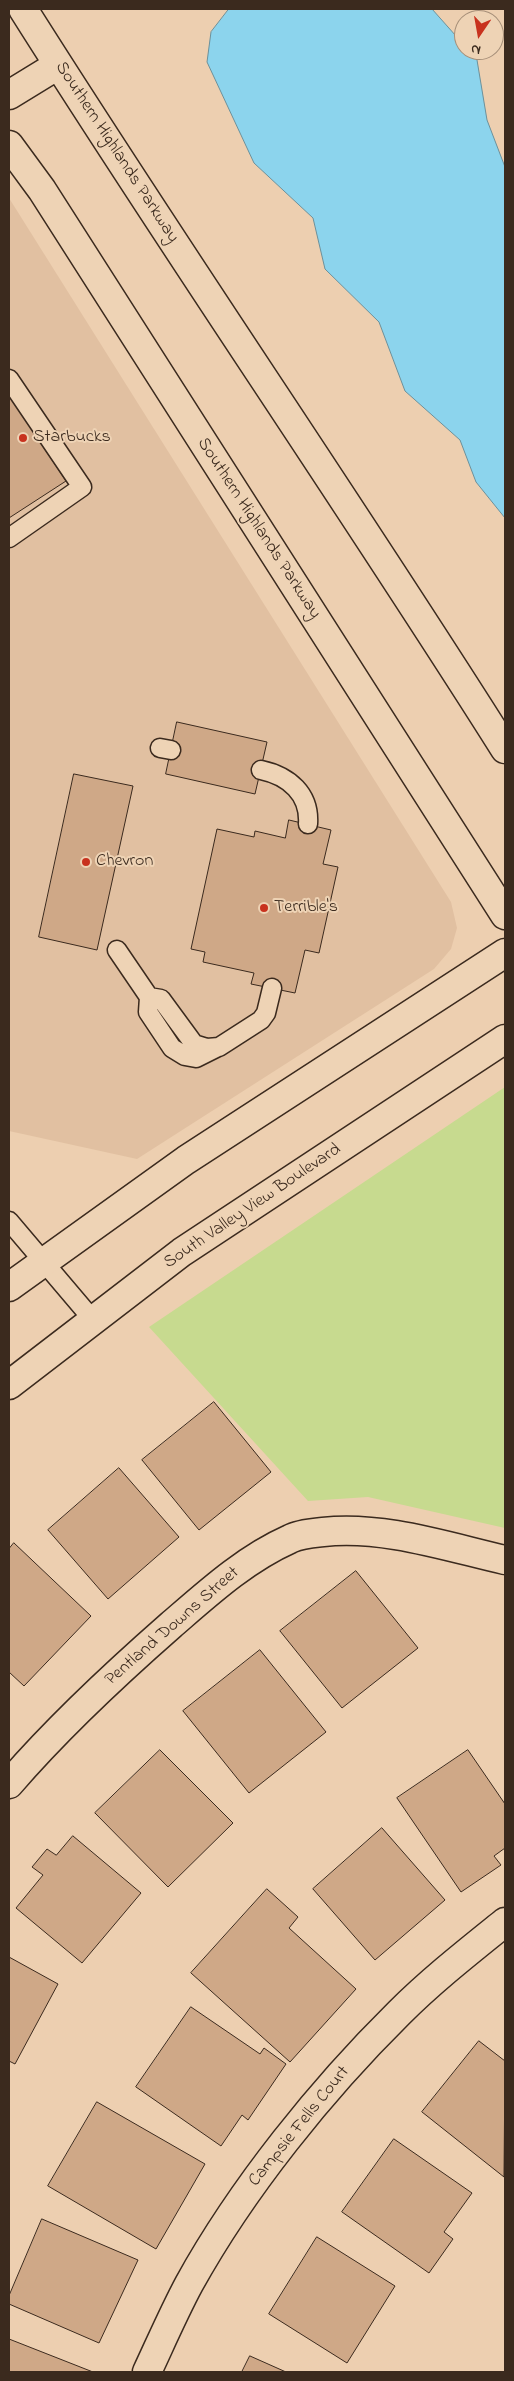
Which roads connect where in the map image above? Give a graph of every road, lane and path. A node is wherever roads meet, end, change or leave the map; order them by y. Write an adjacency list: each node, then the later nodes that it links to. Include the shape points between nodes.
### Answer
1 (23, 9): 2 (main road, Southern Highlands Parkway)
2 (58, 65): 3 (main road); 7 (main road, Southern Highlands Parkway, via 414,604)
3 (9, 94)
4 (9, 145): 10 (main road, Southern Highlands Parkway, via 42,190)
5 (9, 379): 6 (lane, via 82,487)
6 (9, 538)
7 (505, 749)
8 (261, 770): 9 (lane, via 286,778 302,794 309,811)
9 (308, 824)
10 (505, 915)
11 (117, 950): 13 (lane, via 149,997 161,999 194,1044 207,1048 220,1047 261,1020)
12 (505, 953): 16 (main road, via 186,1160)
13 (272, 988)
14 (505, 1039): 18 (main road, South Valley View Boulevard, via 182,1252)
15 (9, 1221): 16 (lane)
16 (44, 1261): 17 (main road); 18 (lane)
17 (9, 1287)
18 (93, 1320): 19 (main road, South Valley View Boulevard)
19 (9, 1385)
20 (505, 1560): 21 (main road, Pentland Downs Street, via 382,1533 323,1532 291,1538 224,1579 80,1710 35,1753)
21 (9, 1784)
22 (505, 1922): 23 (main road, Campsie Fells Court, via 400,2012 306,2115 262,2172 190,2283)
23 (147, 2372)

